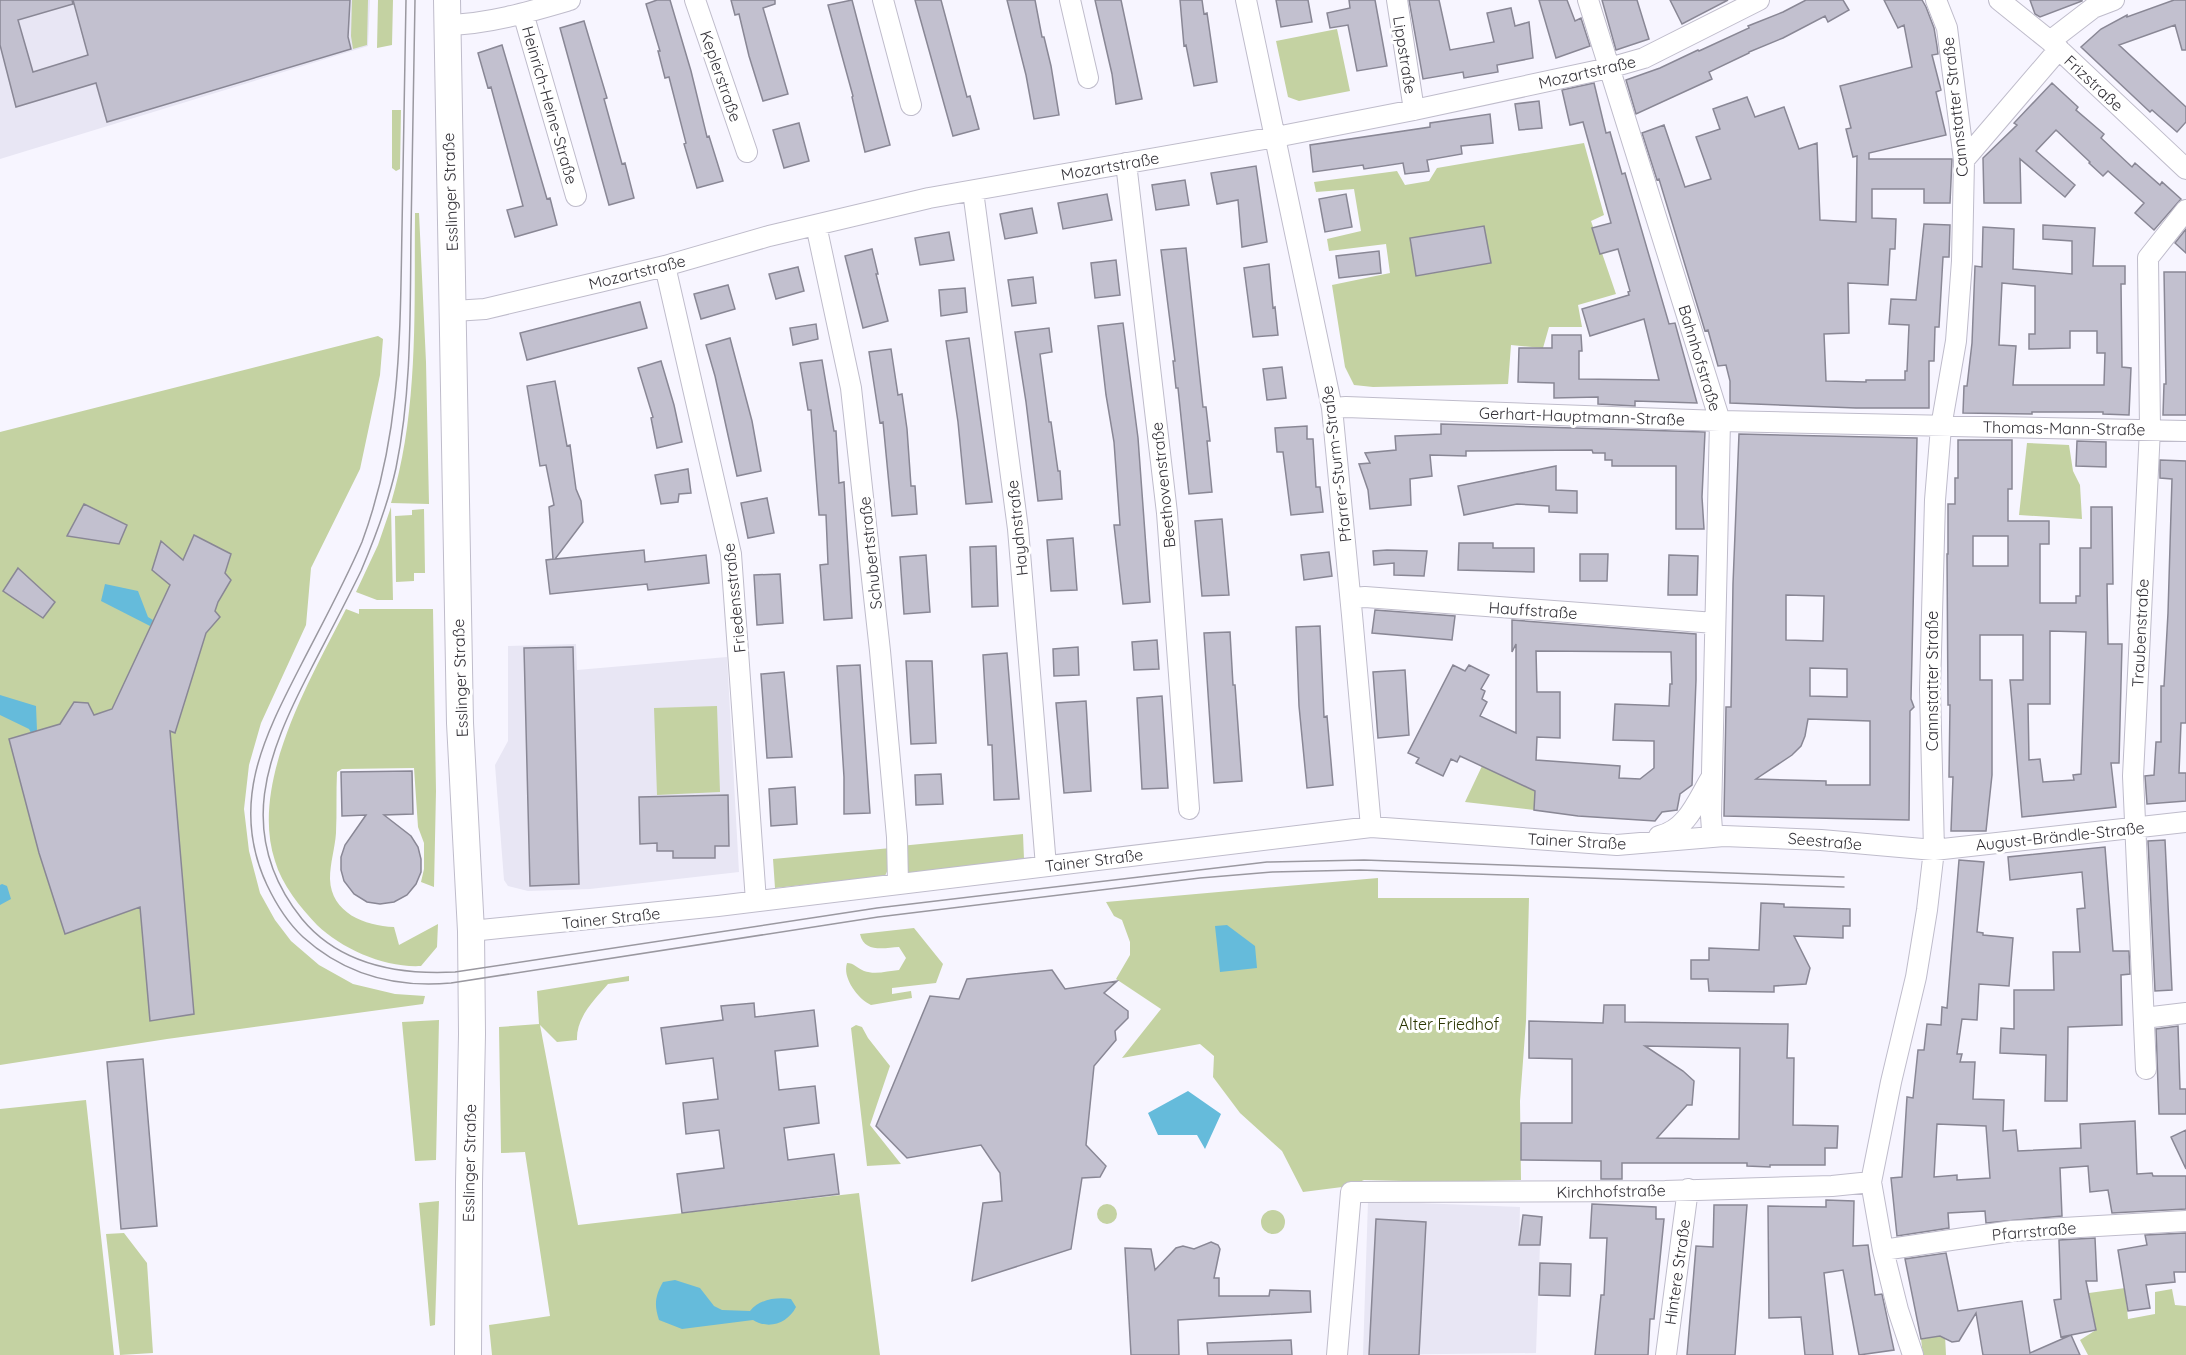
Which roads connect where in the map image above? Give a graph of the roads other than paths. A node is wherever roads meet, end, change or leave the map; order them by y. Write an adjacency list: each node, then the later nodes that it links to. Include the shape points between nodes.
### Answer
1 (570, 0): 13 (street)
2 (695, 0): 20 (street, Keplerstraße)
3 (884, 0): 17 (street)
4 (1070, 0): 16 (street)
5 (1246, 0): 19 (street, Pfarrer-Sturm-Straße)
6 (1397, 0): 18 (street, Lippstraße)
7 (1588, 0): 15 (street, Bahnhofstraße)
8 (1759, 0): 15 (street, Mozartstraße, via 1644,58)
9 (1936, 0): 21 (street, Cannstatter Straße, via 1947,28)
10 (1999, 0): 14 (street, Frizstraße)
11 (2115, 0): 14 (street, via 2093,8)
12 (447, 12): 13 (street, via 478,23); 29 (main road, Esslinger Straße)
13 (523, 14): 25 (street, Heinrich-Heine-Straße)
14 (2055, 45): 21 (street); 23 (street, Frizstraße)
15 (1609, 68): 18 (street, Mozartstraße); 31 (street, Bahnhofstraße)
16 (1088, 78)
17 (910, 105)
18 (1414, 110): 19 (street, Mozartstraße)
19 (1276, 137): 22 (street, Mozartstraße); 30 (street, Pfarrer-Sturm-Straße)
20 (747, 152)
21 (1964, 160): 32 (street, Cannstatter Straße, via 1956,341)
22 (1126, 163): 24 (street, Mozartstraße); 38 (street, Beethovenstraße, via 1167,513)
23 (2186, 170)
24 (973, 191): 27 (street, Mozartstraße); 45 (street, Haydnstraße, via 1018,529)
25 (576, 196)
26 (2186, 210): 33 (street, Traubenstraße, via 2148,258)
27 (816, 225): 28 (street, Mozartstraße); 46 (street, Schubertstraße, via 851,388 871,560)
28 (664, 266): 29 (street, Mozartstraße, via 485,309); 47 (street, Friedensstraße, via 731,554)
29 (454, 311): 48 (main road, Esslinger Straße, via 460,723)
30 (1332, 408): 31 (street, Gerhart-Hauptmann-Straße); 35 (street, Pfarrer-Sturm-Straße)
31 (1720, 421): 32 (street, Gerhart-Hauptmann-Straße); 36 (street, Bahnhofstraße)
32 (1941, 427): 33 (street, Thomas-Mann-Straße); 44 (street, Cannstatter Straße, via 1930,668)
33 (2150, 429): 34 (street, Thomas-Mann-Straße); 41 (street, Traubenstraße, via 2133,776)
34 (2186, 431)
35 (1351, 598): 36 (street, Hauffstraße); 40 (street, Pfarrer-Sturm-Straße)
36 (1715, 623): 37 (street, Bahnhofstraße)
37 (1711, 778): 42 (street, Bahnhofstraße, via 1711,825); 43 (street, via 1682,826)
38 (1189, 809)
39 (2186, 822): 41 (street, August-Brändle-Straße)
40 (1371, 828): 43 (street, Tainer Straße); 45 (street, Tainer Straße)
41 (2134, 828): 44 (street, August-Brändle-Straße); 50 (street, Traubenstraße)
42 (1717, 836): 43 (street, Tainer Straße); 44 (street, Seestraße)
43 (1641, 844)
44 (1934, 850): 52 (street, Cannstatter Straße, via 1916,977)
45 (1046, 866): 46 (street, Tainer Straße)
46 (898, 884): 47 (street, Tainer Straße)
47 (756, 901): 48 (street, Tainer Straße)
48 (471, 931): 56 (main road, Esslinger Straße)
49 (2186, 1012): 50 (street)
50 (2144, 1018): 51 (street, Traubenstraße)
51 (2146, 1070)
52 (1871, 1182): 53 (street, Kirchhofstraße); 55 (street, Cannstatter Straße)
53 (1688, 1189): 57 (street, Kirchhofstraße, via 1351,1192); 58 (street, Hintere Straße)
54 (2186, 1221): 55 (street, Pfarrstraße, via 2012,1231)
55 (1883, 1250): 59 (street, Cannstatter Straße)
56 (468, 1355)
57 (1337, 1355)
58 (1666, 1355)
59 (1913, 1355)

